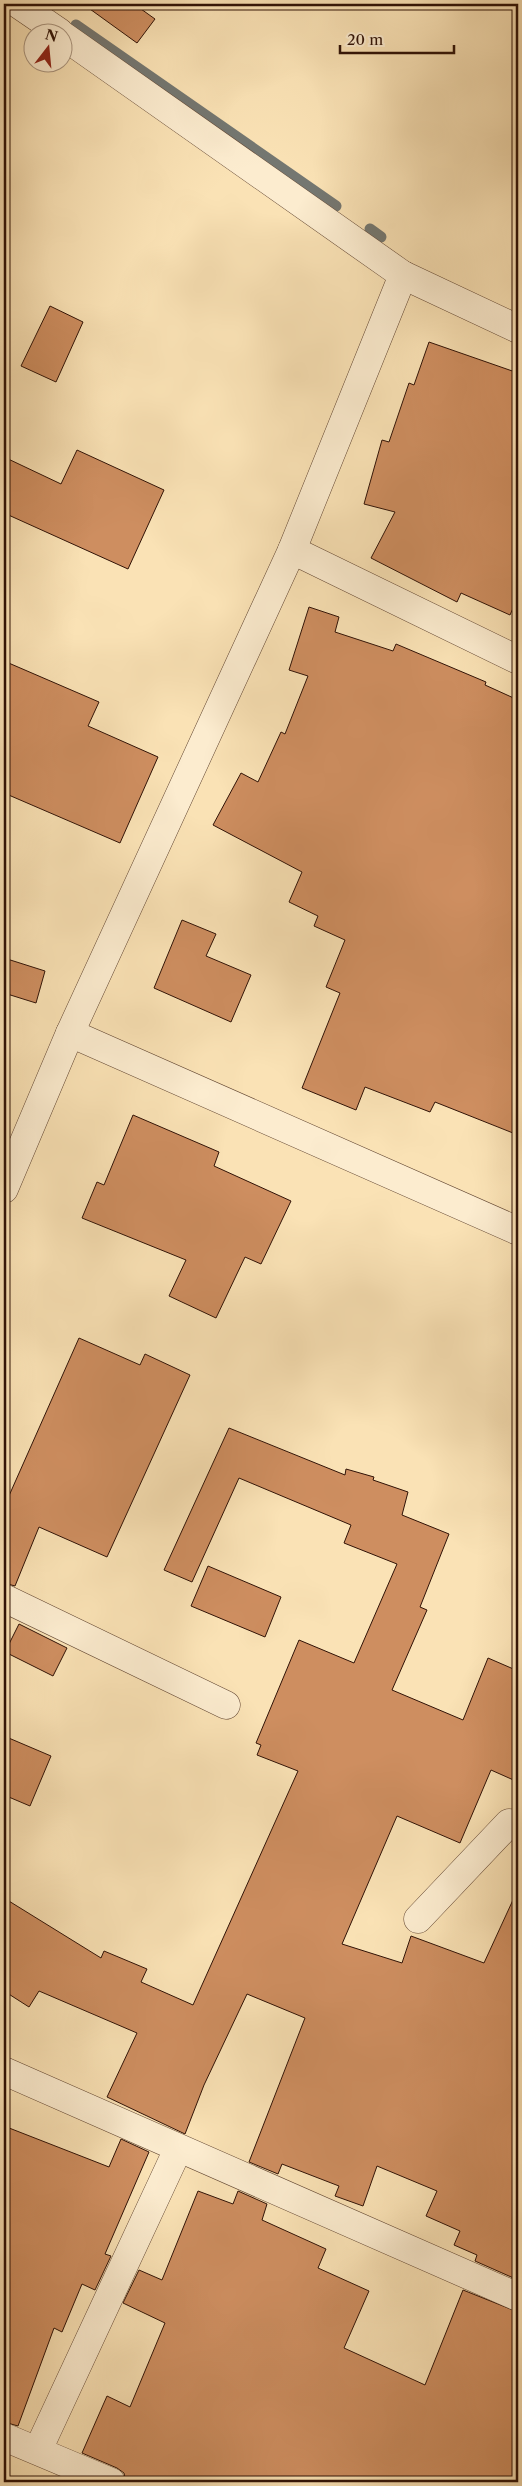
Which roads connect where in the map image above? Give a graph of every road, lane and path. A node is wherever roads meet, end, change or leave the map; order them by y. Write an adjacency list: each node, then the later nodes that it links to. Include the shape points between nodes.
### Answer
1 (18, 4): 2 (street)
2 (44, 22)
3 (72, 42): 4 (street)
4 (403, 275): 5 (street); 6 (street)
5 (518, 329)
6 (292, 550): 7 (street); 8 (street)
7 (518, 660)
8 (70, 1033): 9 (street); 10 (street)
9 (4, 1189)
10 (518, 1231)
11 (4, 1598): 12 (street)
12 (226, 1705)
13 (518, 1827): 14 (street, via 510,1823)
14 (418, 1919)
15 (4, 2071): 16 (street)
16 (178, 2149): 17 (street); 19 (street)
17 (518, 2297)
18 (4, 2437): 19 (street)
19 (38, 2450): 20 (street)
20 (111, 2482)

